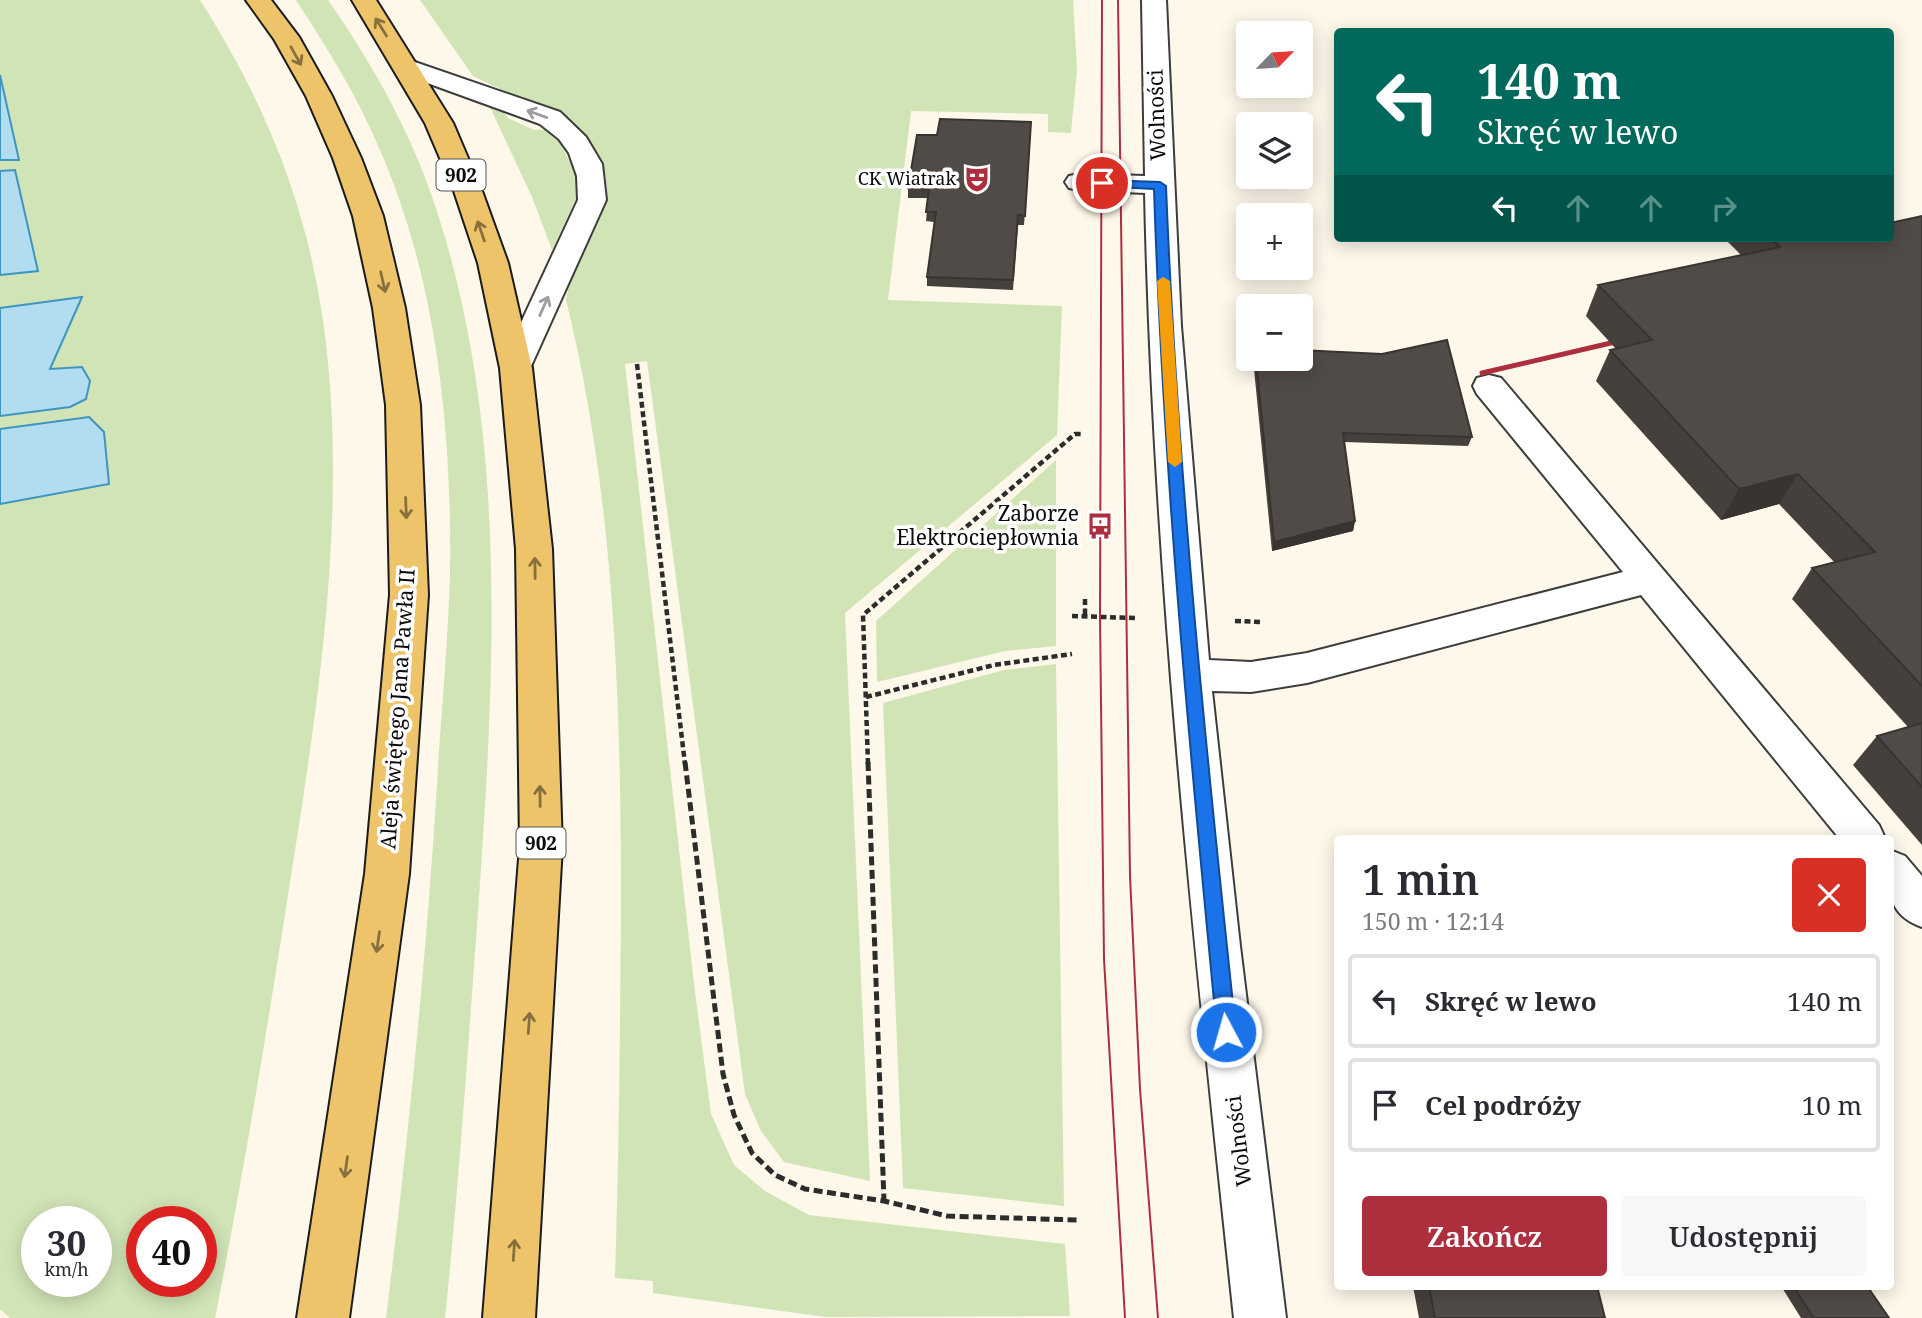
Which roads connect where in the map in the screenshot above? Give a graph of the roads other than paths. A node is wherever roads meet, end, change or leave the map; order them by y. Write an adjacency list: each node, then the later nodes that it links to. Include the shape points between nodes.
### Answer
1 (258, 0): 14 (main road, Aleja świętego Jana Pawła II, one-way to 14, via 286,37 318,96 360,192 389,308 403,405 409,595 387,874)
2 (364, 0): 4 (main road, 902, one-way to 2)
3 (1154, 0): 6 (street, Wolności)
4 (406, 67): 7 (main road, 902, one-way to 4, via 493,263 468,191 439,123); 7 (street, one-way to 4, via 592,200 591,174 575,139 550,118)
5 (1079, 182): 6 (street)
6 (1160, 186): 10 (street, Wolności, via 1165,326)
7 (516, 368): 15 (main road, 902, one-way to 7, via 541,846 534,549)
8 (1489, 386): 9 (street)
9 (1650, 579): 10 (street, via 1307,668 1251,677); 11 (street)
10 (1191, 675): 16 (street, Wolności, via 1223,1007)
11 (1862, 835)
12 (1894, 874): 13 (street)
13 (1922, 908)
14 (323, 1318)
15 (509, 1318)
16 (1260, 1318)

